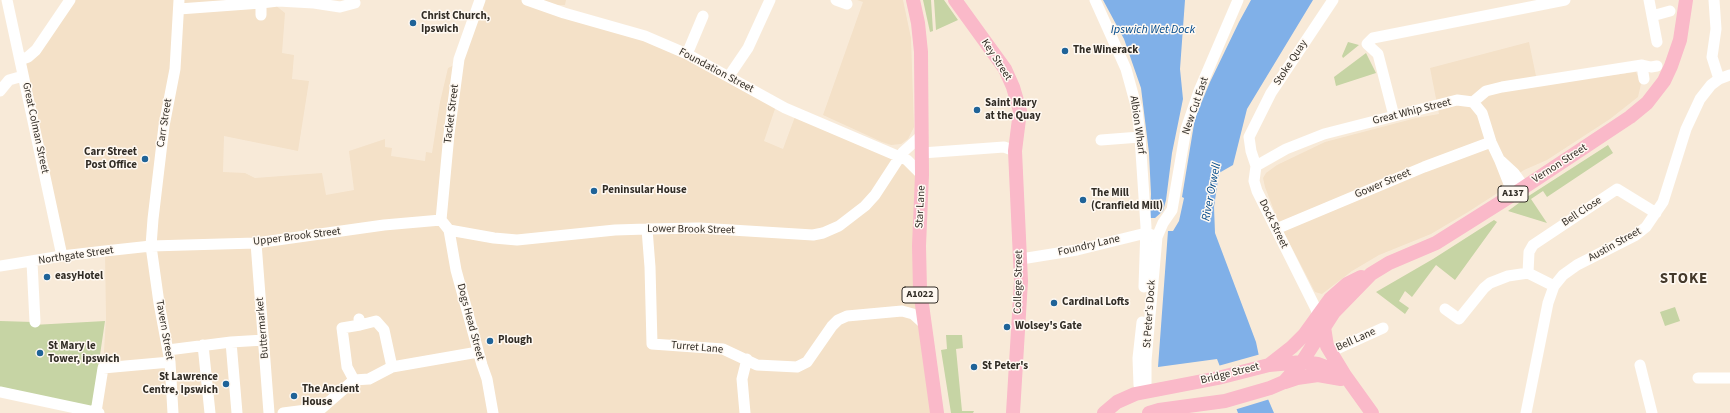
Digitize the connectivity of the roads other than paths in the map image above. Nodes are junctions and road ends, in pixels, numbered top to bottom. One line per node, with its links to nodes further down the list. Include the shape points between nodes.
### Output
1 (7, 0): 27 (street, Great Colman Street)
2 (70, 0): 27 (street, via 36,50)
3 (480, 0): 50 (street, Tacket Street, via 459,59)
4 (527, 0): 25 (street, Foundation Street, via 645,36)
5 (770, 0): 32 (street, via 748,48)
6 (913, 0): 39 (main road, Star Lane / A1022, via 921,40)
7 (955, 0): 43 (main road, Key Street, via 1010,78 1020,111)
8 (1095, 0): 40 (street, Albion Wharf, via 1126,69 1137,109)
9 (1238, 0): 55 (street, New Cut East, via 1186,129 1172,210)
10 (1333, 0): 38 (street, Stoke Quay, via 1271,93)
11 (1565, 0): 23 (street)
12 (1649, 0): 22 (street)
13 (1686, 0): 48 (main road, Vernon Street / A137, via 1677,52 1664,80 1647,103 1622,123)
14 (1714, 0): 34 (street, via 1716,29 1712,57)
15 (314, 2): 16 (street, via 340,7); 17 (street, via 278,1)
16 (355, 3)
17 (261, 4): 18 (street); 20 (street)
18 (179, 5): 57 (street, Carr Street, via 174,69 164,126)
19 (1670, 11): 22 (street)
20 (261, 15)
21 (703, 16): 25 (street)
22 (1652, 16): 24 (street)
23 (1380, 36): 26 (street); 26 (street, via 1367,44)
24 (1657, 42)
25 (687, 54): 32 (street, Foundation Street)
26 (1378, 54): 37 (street)
27 (20, 60): 31 (street, Great Colman Street)
28 (1642, 65): 29 (street); 33 (street); 36 (street, via 1502,87 1486,91)
29 (1657, 66)
30 (1730, 75): 34 (street)
31 (23, 76): 35 (street, via 9,80); 58 (street, Great Colman Street)
32 (729, 76): 45 (street, Foundation Street, via 785,108)
33 (1644, 79)
34 (1719, 79): 49 (street, Austin Street, via 1706,91 1689,121 1663,202)
35 (0, 91)
36 (1473, 102): 37 (street, Great Whip Street, via 1457,100); 42 (street, via 1482,113)
37 (1394, 116): 46 (street, Great Whip Street, via 1315,137 1286,149)
38 (1252, 129): 46 (street, Dock Street, via 1249,137 1250,147)
39 (922, 135): 44 (main road, Star Lane / A1022); 45 (street, Lower Brook Street)
40 (1140, 137): 41 (street); 54 (street, Albion Wharf)
41 (1101, 140)
42 (1491, 142): 48 (street, via 1500,161 1506,164); 52 (street, Gower Street)
43 (1015, 150): 44 (street, via 1004,147); 59 (main road, College Street)
44 (922, 153): 47 (main road, Star Lane / A1022)
45 (899, 156): 47 (street, via 907,160); 51 (street, Lower Brook Street, via 875,195 865,206 839,226 823,233 813,235 699,228)
46 (1256, 166): 52 (street, Dock Street, via 1255,185)
47 (922, 175): 64 (main road, Star Lane / A1022)
48 (1518, 191): 68 (main road, Vernon Street / A137, via 1436,243 1389,263 1371,274)
49 (1656, 213): 62 (street, Bell Close, via 1617,189 1533,245 1529,252); 63 (street, Austin Street, via 1646,227 1636,235 1577,265 1563,275)
50 (441, 220): 53 (street); 56 (street, Upper Brook Street)
51 (647, 229): 53 (street, Lower Brook Street, via 524,240 498,239); 77 (street, Turret Lane, via 652,344 723,349)
52 (1276, 229): 68 (street, Dock Street)
53 (449, 230): 75 (street, Dogs Head Street, via 456,270)
54 (1146, 233): 55 (street); 59 (street, Foundry Lane, via 1078,250); 88 (street, Albion Wharf, via 1138,358)
55 (1157, 237): 88 (street, St Peter's Dock)
56 (256, 243): 57 (street, Upper Brook Street); 71 (street, Buttermarket)
57 (151, 246): 58 (street, Northgate Street); 74 (street, Tavern Street)
58 (62, 256): 60 (street, Northgate Street)
59 (1021, 259): 101 (main road, College Street)
60 (32, 262): 61 (street, Northgate Street); 67 (street)
61 (0, 266)
62 (1528, 273): 63 (street); 65 (street, via 1508,276 1490,283 1459,319)
63 (1554, 286): 104 (street, Austin Street, via 1548,303)
64 (920, 294): 66 (street); 69 (main road, Star Lane / A1022)
65 (1445, 309)
66 (902, 311): 69 (street, via 913,314); 77 (street, Turret Lane, via 846,316 838,320 803,366 763,366)
67 (35, 322)
68 (1321, 322): 76 (main road); 79 (main road, A137); 80 (main road, Bridge Street / A137)
69 (924, 324): 100 (main road, Star Lane / A1022)
70 (1383, 328): 76 (street, Bell Lane)
71 (264, 340): 72 (street); 96 (street, Buttermarket)
72 (231, 342): 73 (street); 95 (street)
73 (203, 345): 74 (street); 94 (street)
74 (168, 350): 78 (street, Tavern Street)
75 (478, 352): 82 (street); 98 (street, Dogs Head Street, via 490,388)
76 (1330, 352): 83 (main road)
77 (747, 359): 99 (street, via 742,379)
78 (170, 362): 92 (street, via 103,368); 93 (street, Tavern Street)
79 (1302, 362): 80 (main road); 83 (main road, via 1318,364); 87 (main road, A137)
80 (1266, 365): 88 (main road, Bridge Street / A137, via 1218,378)
81 (1640, 365): 105 (street)
82 (392, 367): 86 (street, via 369,379); 86 (street, via 384,330 376,321 359,322 342,328 347,367)
83 (1344, 374): 89 (main road)
84 (1698, 378): 85 (street)
85 (1730, 378)
86 (354, 380): 97 (street, via 322,408)
87 (1284, 382): 89 (main road, via 1307,376 1330,376 1346,382); 91 (main road, A137, via 1226,401)
88 (1142, 388): 102 (main road, A137)
89 (1357, 391): 103 (main road)
90 (0, 392): 92 (street)
91 (1154, 412)
92 (97, 413)
93 (173, 413)
94 (210, 413)
95 (237, 413)
96 (269, 413)
97 (283, 413)
98 (493, 413)
99 (745, 413)
100 (937, 413)
101 (1013, 413)
102 (1104, 413)
103 (1372, 413)
104 (1526, 413)
105 (1652, 413)

